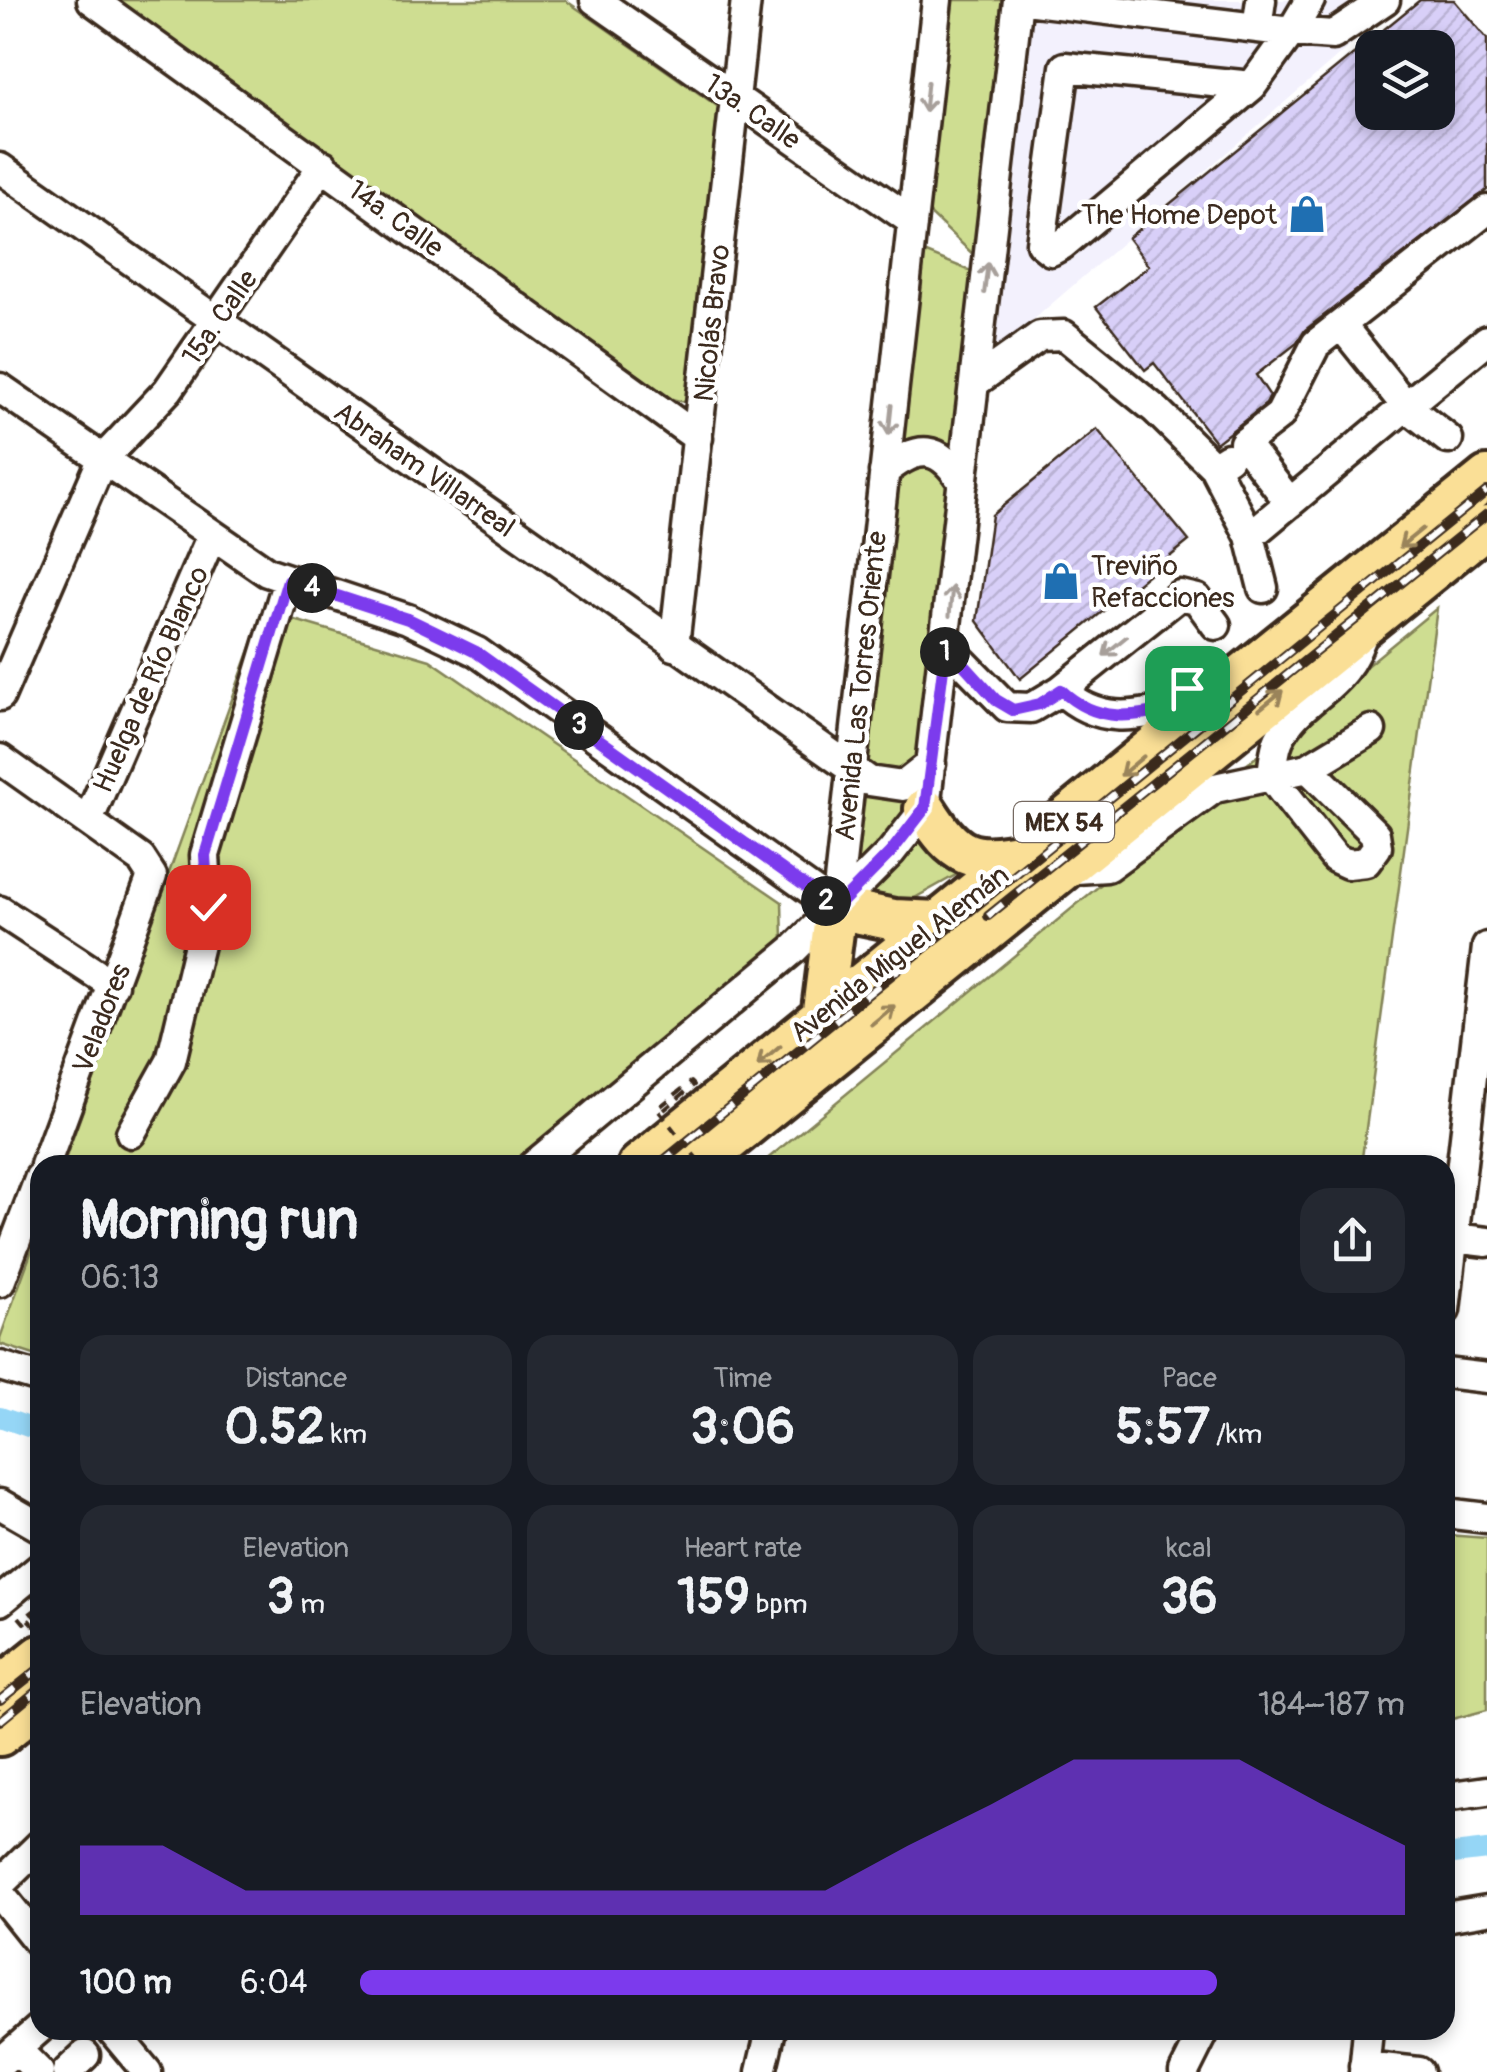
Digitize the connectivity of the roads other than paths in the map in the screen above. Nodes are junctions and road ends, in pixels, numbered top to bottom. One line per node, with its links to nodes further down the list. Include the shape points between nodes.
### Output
1 (92, 0): 15 (street, 14a. Calle)
2 (595, 0): 14 (street, 13a. Calle)
3 (746, 0): 14 (street, Nicolás Bravo)
4 (937, 0): 18 (street, Avenida Las Torres Oriente, one-way to 18)
5 (1022, 0): 9 (street); 22 (street, Avenida Las Torres Oriente, one-way to 5)
6 (1261, 0): 11 (street)
7 (1310, 0): 12 (street)
8 (1384, 0): 12 (street, via 1333,35)
9 (1063, 2): 10 (street)
10 (1121, 6): 11 (street)
11 (1257, 28): 12 (street)
12 (1291, 32): 13 (street)
13 (1252, 86): 13 (street, via 1062,245 1051,250 1041,243 1065,66)
14 (736, 99): 18 (street, 13a. Calle); 25 (street, Nicolás Bravo)
15 (323, 165): 19 (street, 15a. Calle); 25 (street, 14a. Calle)
16 (0, 168): 19 (street, Abraham Villarreal)
17 (1487, 210): 20 (street)
18 (912, 221): 30 (street, Avenida Las Torres Oriente, one-way to 30)
19 (216, 322): 28 (street, 15a. Calle, via 168,390); 42 (street, Abraham Villarreal)
20 (1341, 325): 24 (street); 27 (street, via 1312,350 1280,415)
21 (1487, 340): 24 (street)
22 (974, 383): 29 (street, via 1040,336 1064,335); 32 (street, Avenida Las Torres Oriente)
23 (0, 388): 28 (street)
24 (1406, 406): 26 (street); 33 (street)
25 (698, 438): 42 (street, Nicolás Bravo)
26 (1448, 439)
27 (1244, 444): 29 (street); 33 (street)
28 (102, 460): 36 (street); 44 (street, 15a. Calle)
29 (1214, 468): 35 (street)
30 (884, 472): 32 (street, via 920,451 950,462); 49 (street, Avenida Las Torres Oriente)
31 (1487, 477): 45 (highway, Avenida Miguel Alemán / MEX 54, one-way to 45)
32 (963, 482): 41 (street, Avenida Las Torres Oriente, one-way to 32)
33 (1290, 503): 35 (street)
34 (1483, 531): 40 (highway, Avenida Miguel Alemán / MEX 54)
35 (1250, 536): 38 (street)
36 (211, 537): 37 (street); 53 (street, Huelga de Río Blanco)
37 (288, 580): 55 (street, via 408,619 476,652); 62 (street, via 205,855 208,907 171,1062)
38 (1262, 588)
39 (1216, 624): 43 (street, one-way to 43, via 1197,600 1180,595)
40 (1365, 624): 51 (street, via 1357,655 1341,677 1278,740); 54 (highway, Avenida Miguel Alemán / MEX 54, one-way to 40)
41 (946, 645): 43 (street, via 1007,708 1031,708); 48 (street, Avenida Las Torres Oriente)
42 (674, 646): 49 (street, Abraham Villarreal)
43 (1061, 690): 45 (street, via 1101,714 1141,716)
44 (0, 696)
45 (1185, 705): 54 (highway, Avenida Miguel Alemán / MEX 54, one-way to 54)
46 (1370, 730): 50 (street)
47 (0, 759): 53 (street)
48 (932, 764): 49 (street, Abraham Villarreal, via 903,786 870,781); 52 (street, Avenida Las Torres Oriente)
49 (850, 768): 55 (street, Avenida Las Torres Oriente)
50 (1308, 768): 51 (street); 51 (street, via 1375,834 1377,847 1366,862 1335,858)
51 (1272, 778): 54 (street, via 1215,788 1107,867)
52 (925, 808): 54 (highway, via 943,838 965,854); 55 (street, Avenida Las Torres Oriente)
53 (88, 821): 59 (street, Veladores, via 150,870)
54 (1044, 861): 57 (highway, Avenida Miguel Alemán / MEX 54); 66 (highway, Avenida Miguel Alemán / MEX 54, one-way to 54)
55 (836, 908): 57 (highway); 60 (highway); 64 (street)
56 (2, 918): 59 (street)
57 (938, 922): 60 (highway, Avenida Miguel Alemán / MEX 54)
58 (1486, 958): 61 (street)
59 (113, 985): 63 (street, Veladores)
60 (823, 1010): 65 (highway, Avenida Miguel Alemán / MEX 54, one-way to 65)
61 (1478, 1108): 68 (street)
62 (131, 1133)
63 (48, 1155)
64 (546, 1155)
65 (651, 1155)
66 (711, 1155)
67 (30, 1203): 71 (street)
68 (1455, 1211)
69 (1455, 1239): 70 (street)
70 (1487, 1242)
71 (0, 1282)
72 (0, 1366): 74 (street)
73 (1455, 1374): 75 (street)
74 (30, 1375)
75 (1487, 1378)
76 (0, 1504): 79 (street)
77 (1455, 1514): 78 (street)
78 (1487, 1518)
79 (30, 1521)
80 (30, 1576): 81 (street)
81 (0, 1601)
82 (30, 1650): 83 (highway)
83 (0, 1688)
84 (30, 1710): 85 (highway)
85 (0, 1735)
86 (1487, 1791): 87 (street)
87 (1455, 1796)
88 (30, 1855): 89 (street)
89 (0, 1884)
90 (0, 1894): 93 (street)
91 (1487, 1910): 92 (street)
92 (1455, 1915)
93 (30, 1932)
94 (30, 2037): 99 (street)
95 (120, 2040): 102 (street)
96 (769, 2040): 103 (street)
97 (1200, 2040): 104 (street)
98 (1367, 2040): 100 (street)
99 (8, 2056): 101 (street)
100 (1364, 2069): 105 (street)
101 (40, 2072)
102 (147, 2072)
103 (761, 2072)
104 (1184, 2072)
105 (1420, 2072)

